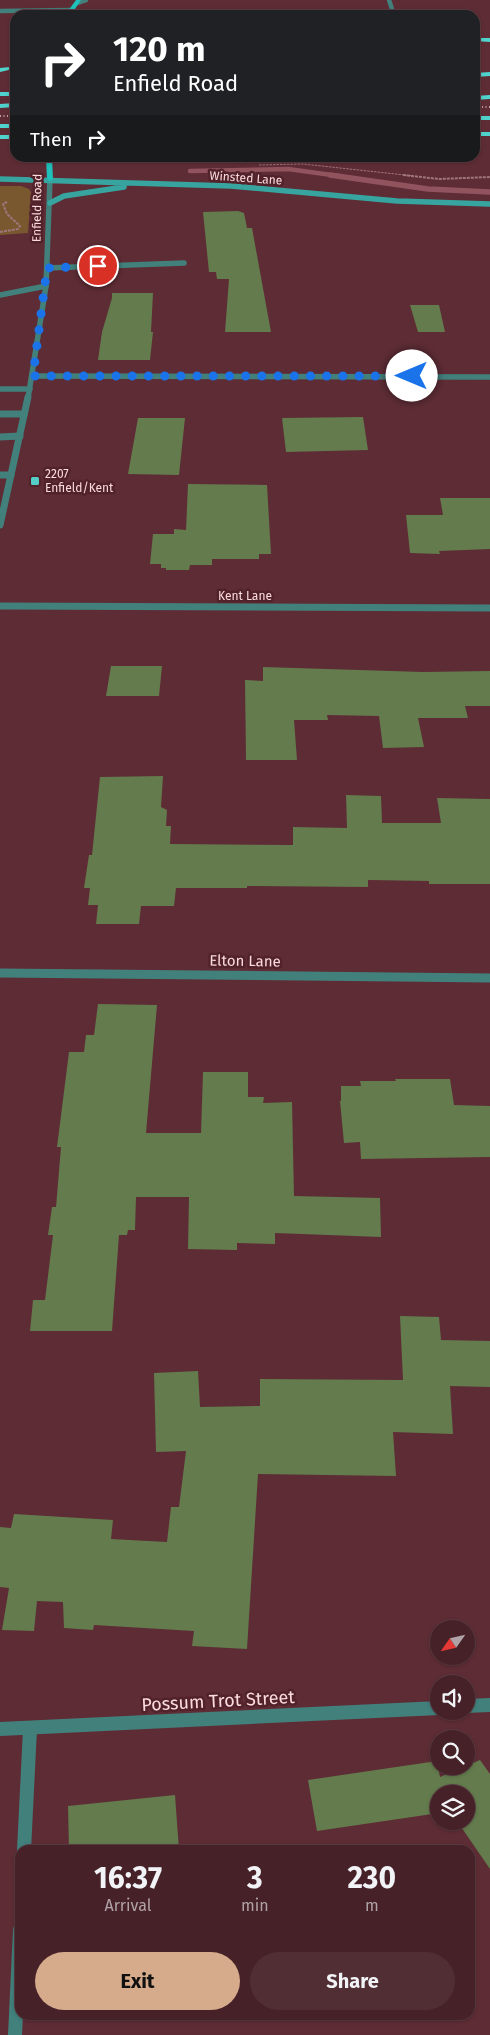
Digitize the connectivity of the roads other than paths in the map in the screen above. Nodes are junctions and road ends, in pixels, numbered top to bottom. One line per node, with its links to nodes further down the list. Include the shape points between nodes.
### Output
1 (86, 0): 2 (street)
2 (78, 1)
3 (49, 162): 5 (main road, Enfield Road)
4 (0, 179): 5 (main road, Winsted Lane)
5 (50, 179): 6 (main road, Winsted Lane); 7 (street, Enfield Road)
6 (153, 183): 7 (main road, via 83,192); 8 (main road, Winsted Lane, via 231,186 397,201)
7 (50, 203): 10 (street, Enfield Road)
8 (490, 204)
9 (184, 263): 10 (street)
10 (47, 268): 11 (street, Enfield Road)
11 (46, 286): 12 (street); 13 (street, Enfield Road)
12 (0, 295)
13 (33, 376): 14 (street); 16 (street, Enfield Road)
14 (490, 376)
15 (0, 389): 16 (street)
16 (30, 389): 18 (street, Enfield Road)
17 (0, 414): 18 (street)
18 (24, 414): 19 (street, Enfield Road)
19 (20, 436): 20 (street); 22 (street, Enfield Road)
20 (0, 437)
21 (0, 475): 22 (street)
22 (11, 475): 23 (street, Enfield Road)
23 (0, 525)
24 (0, 606): 25 (street, Kent Lane)
25 (490, 608)
26 (0, 973): 27 (street, Elton Lane)
27 (490, 978)
28 (490, 1705): 29 (street)
29 (475, 1706)
30 (430, 1708): 32 (street, Possum Trot Street)
31 (0, 1729): 32 (street, Possum Trot Street)
32 (30, 1729): 33 (street)
33 (24, 1845)
34 (16, 2020): 35 (street)
35 (15, 2035)

